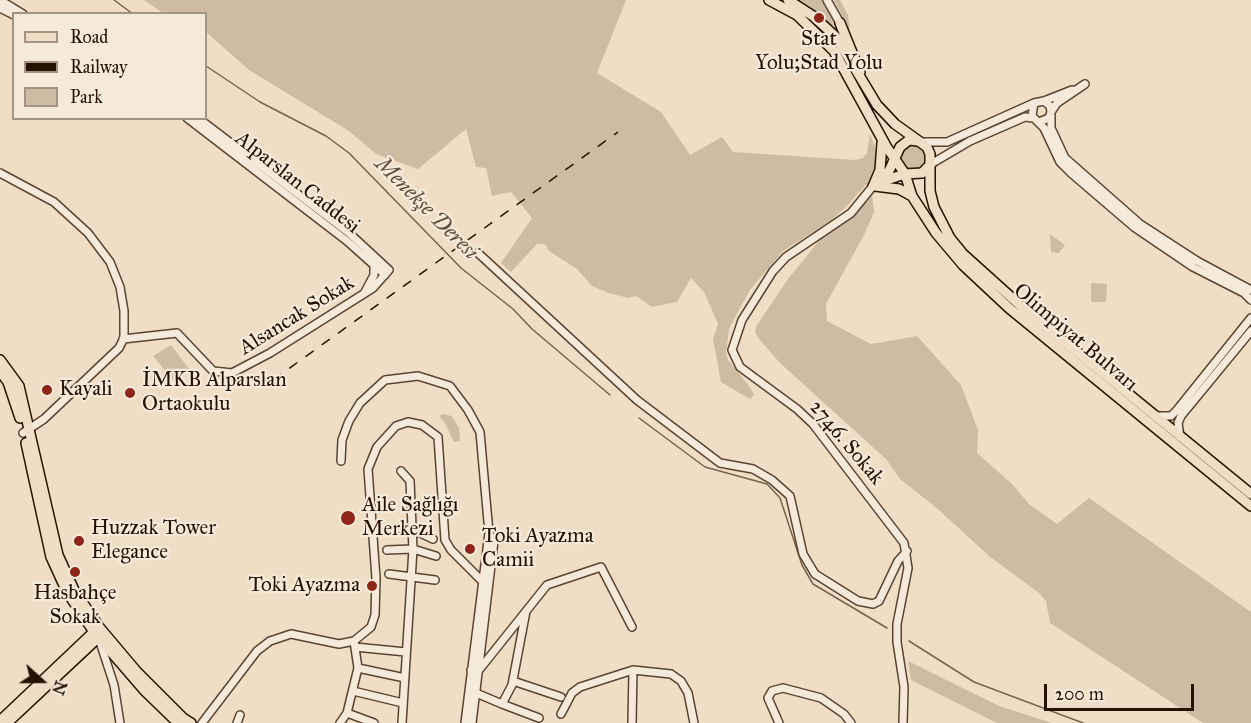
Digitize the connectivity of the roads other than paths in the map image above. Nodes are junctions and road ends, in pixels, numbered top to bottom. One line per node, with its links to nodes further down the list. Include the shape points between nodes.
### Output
1 (0, 0): 5 (street)
2 (769, 0): 9 (main road, via 811,26)
3 (788, 0): 7 (main road)
4 (827, 0): 6 (street)
5 (20, 12)
6 (840, 23): 7 (main road); 8 (main road); 10 (main road)
7 (830, 32): 8 (main road)
8 (843, 52): 9 (main road); 10 (main road)
9 (843, 66): 17 (main road)
10 (865, 86): 18 (main road, via 888,118)
11 (1044, 101): 12 (street); 13 (street); 13 (street, via 1085,84 1057,103)
12 (1034, 104): 16 (street, via 1031,109); 18 (street, via 947,142)
13 (1051, 114): 16 (street, via 1046,120); 28 (street, via 1051,128 1065,158 1132,216 1197,261)
14 (191, 120): 26 (street, Alparslan Caddesi)
15 (201, 120): 27 (street, Alparslan Caddesi, via 348,233)
16 (1036, 120): 20 (street, via 1025,117 970,141); 30 (street, via 1060,162 1134,227)
17 (882, 140): 19 (main road); 23 (main road, via 880,170)
18 (920, 142): 19 (main road, via 904,143); 20 (main road, via 929,150)
19 (895, 160): 22 (main road); 23 (main road)
20 (931, 164): 22 (main road, via 922,173); 36 (main road, Olimpiyat Bulvarı, via 934,207 963,254)
21 (0, 173): 33 (street, via 54,202 99,245 120,287)
22 (905, 174): 23 (main road); 24 (main road, Olimpiyat Bulvarı)
23 (873, 186): 24 (main road, via 888,186); 48 (street, 2746. Sokak, via 850,213 786,256 773,271 741,320 732,350 740,367 813,424 899,535)
24 (912, 196): 42 (main road, Olimpiyat Bulvarı, via 963,265 1009,308)
25 (478, 253): 48 (street, via 637,400 720,463 753,469 790,496 803,554 815,574 858,601 873,604 879,601)
26 (374, 265): 27 (street, Alparslan Caddesi); 29 (street, via 374,275)
27 (387, 272): 29 (street, Alsancak Sokak)
28 (1251, 290)
29 (365, 292): 33 (street, Alsancak Sokak, via 232,374 213,371 177,333)
30 (1251, 300)
31 (1251, 318): 36 (street, via 1177,410 1170,416)
32 (1251, 331): 38 (street, via 1181,416)
33 (123, 339): 37 (street, via 119,348)
34 (0, 360): 37 (main road, via 19,386)
35 (0, 372): 37 (main road, via 8,382)
36 (1155, 416): 38 (main road, Olimpiyat Bulvarı)
37 (26, 432): 56 (main road, via 51,557 67,592)
38 (1180, 436): 41 (main road, Olimpiyat Bulvarı)
39 (341, 460): 53 (street, via 342,440 349,421 360,403 385,380 418,376 450,386 480,432 489,533)
40 (401, 471): 44 (street, via 410,481)
41 (1251, 494)
42 (1251, 506)
43 (396, 528): 44 (street)
44 (412, 529): 45 (street); 46 (street)
45 (433, 539)
46 (413, 549): 47 (street); 49 (street); 51 (street)
47 (387, 550)
48 (907, 551): 89 (street, via 908,568 897,624 904,687)
49 (436, 556)
50 (389, 574): 51 (street)
51 (410, 575): 52 (street); 58 (street)
52 (435, 580)
53 (485, 581): 57 (street, via 451,550 446,540 438,438 422,425 408,422 396,426 384,437 369,464 377,604 371,627); 60 (street)
54 (526, 608): 55 (street, via 547,585 601,567); 60 (street); 63 (street)
55 (632, 627)
56 (99, 632): 73 (main road); 74 (main road); 75 (street); 76 (main road, via 145,691); 77 (main road)
57 (354, 644): 58 (street); 59 (street); 78 (street, via 291,634 270,641 257,651)
58 (406, 652): 62 (street)
59 (358, 668): 62 (street); 64 (street)
60 (475, 670): 65 (street); 83 (street)
61 (633, 670): 70 (street, via 580,687 572,693); 85 (street); 86 (street, via 671,674 681,681 688,693)
62 (405, 678): 67 (street)
63 (513, 681): 66 (street); 68 (street)
64 (353, 691): 67 (street); 69 (street)
65 (476, 693): 68 (street); 84 (street)
66 (561, 697)
67 (403, 703): 82 (street)
68 (502, 704): 72 (street)
69 (347, 713): 80 (street); 81 (street)
70 (561, 714)
71 (240, 715): 79 (street)
72 (539, 718)
73 (0, 721)
74 (7, 723)
75 (120, 723)
76 (178, 723)
77 (191, 723): 78 (main road)
78 (200, 723)
79 (237, 723)
80 (340, 723)
81 (374, 723)
82 (402, 723)
83 (465, 723)
84 (472, 723)
85 (632, 723)
86 (694, 723)
87 (779, 723): 88 (street, via 768,698 772,691 783,688 821,698)
88 (850, 723)
89 (903, 723)

